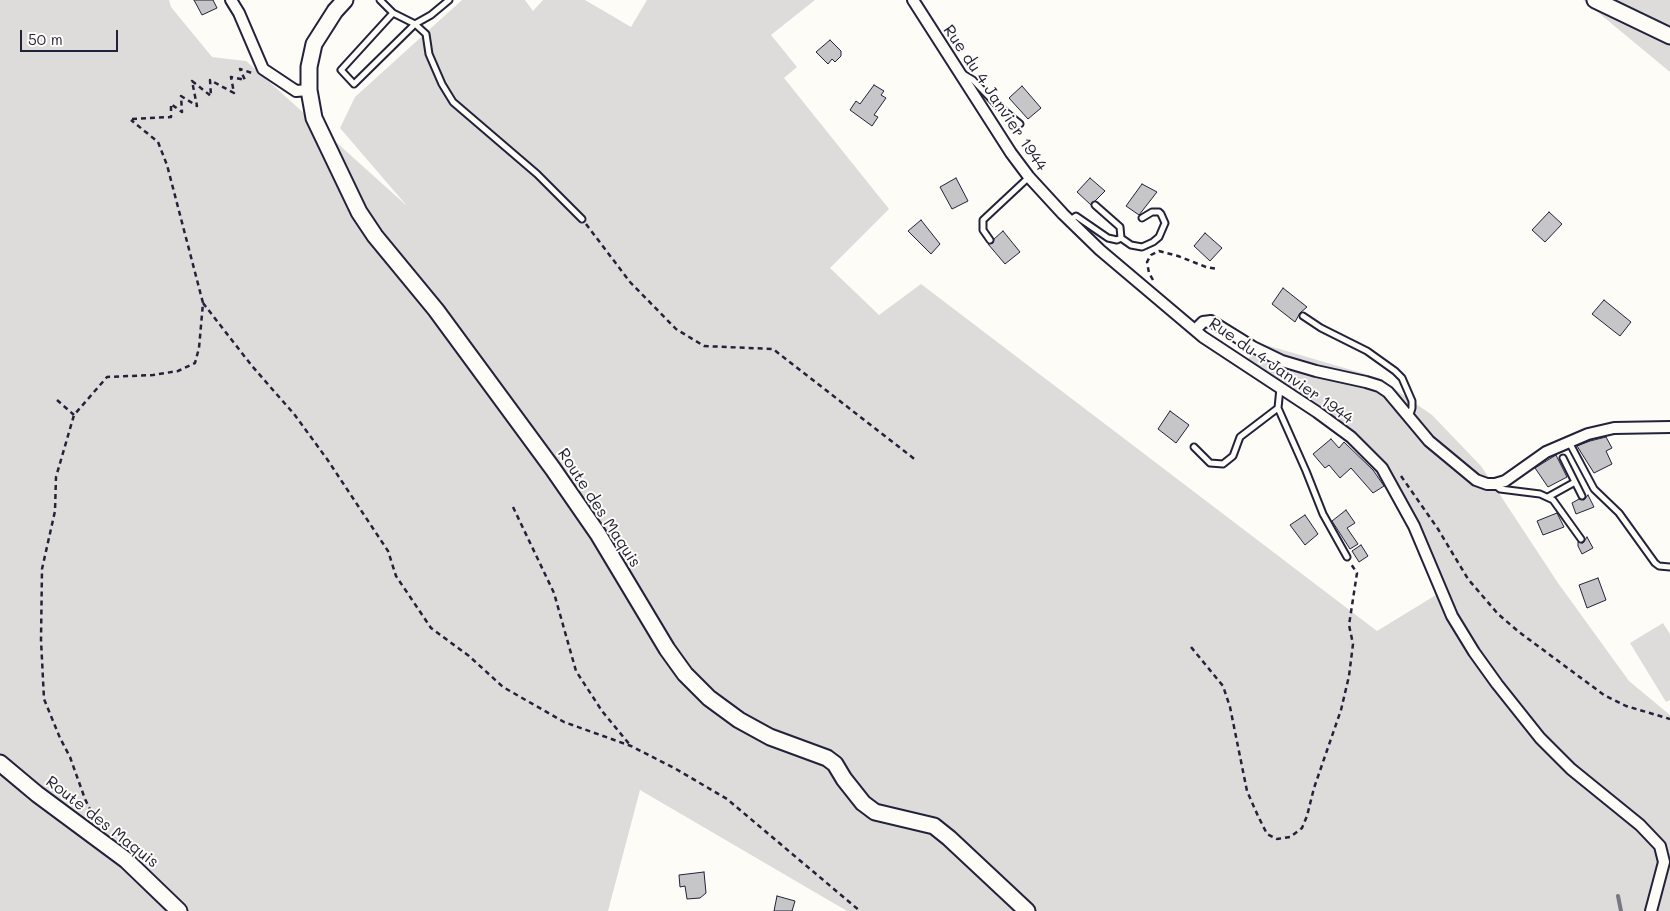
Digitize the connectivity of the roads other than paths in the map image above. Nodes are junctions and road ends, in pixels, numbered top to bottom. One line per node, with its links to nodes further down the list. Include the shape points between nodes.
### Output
1 (231, 0): 11 (street, via 263,69 296,91)
2 (345, 0): 11 (street, Route des Maquis, via 314,44)
3 (380, 0): 7 (lane)
4 (449, 0): 8 (lane)
5 (912, 0): 10 (street, Rue du 4 Janvier 1944)
6 (1595, 0): 9 (street)
7 (392, 13): 8 (lane); 8 (lane, via 340,70 354,84)
8 (415, 24): 16 (lane, via 426,34 429,54 453,102 537,174)
9 (1670, 36)
10 (958, 72): 12 (lane, via 973,80); 13 (street, Rue du 4 Janvier 1944)
11 (309, 90): 38 (street, Route des Maquis, via 314,118 358,212 436,310 553,469 598,534 685,674 709,698 739,720 770,737 827,758 863,803 875,812 934,826)
12 (1020, 124)
13 (1029, 177): 17 (street, Rue du 4 Janvier 1944); 19 (lane, via 983,220)
14 (1095, 205): 18 (lane, via 1120,227)
15 (1142, 218): 18 (lane, via 1152,212 1161,214 1165,223 1159,237 1142,246 1131,245)
16 (582, 219)
17 (1070, 221): 18 (lane, via 1076,216 1108,238); 21 (street, Rue du 4 Janvier 1944)
18 (1120, 238)
19 (990, 240)
20 (1303, 316): 24 (lane, via 1367,351 1395,371 1412,400)
21 (1195, 330): 22 (street, Rue du 4 Janvier 1944, via 1211,344); 24 (street, via 1203,322 1211,321 1282,361 1374,384 1388,392)
22 (1280, 387): 23 (lane); 39 (street, Rue du 4 Janvier 1944, via 1351,438 1382,468 1414,526 1452,616 1486,668 1540,738 1660,846 1664,862)
23 (1278, 408): 27 (lane, via 1240,437 1233,456 1223,464 1210,463); 34 (lane, via 1323,514)
24 (1409, 419): 30 (street, via 1476,480)
25 (1670, 427): 26 (street, via 1606,430)
26 (1569, 442): 30 (street, via 1534,460 1505,482); 35 (lane, via 1590,484 1619,513 1655,563 1664,568)
27 (1194, 447)
28 (1563, 458): 29 (lane)
29 (1575, 482): 31 (lane); 32 (lane)
30 (1494, 484): 32 (lane, via 1500,489)
31 (1582, 496)
32 (1548, 497): 33 (lane, via 1557,504)
33 (1581, 539)
34 (1347, 557)
35 (1670, 567)
36 (0, 763): 37 (street, Route des Maquis, via 126,860)
37 (179, 911)
38 (1027, 911)
39 (1651, 911)

